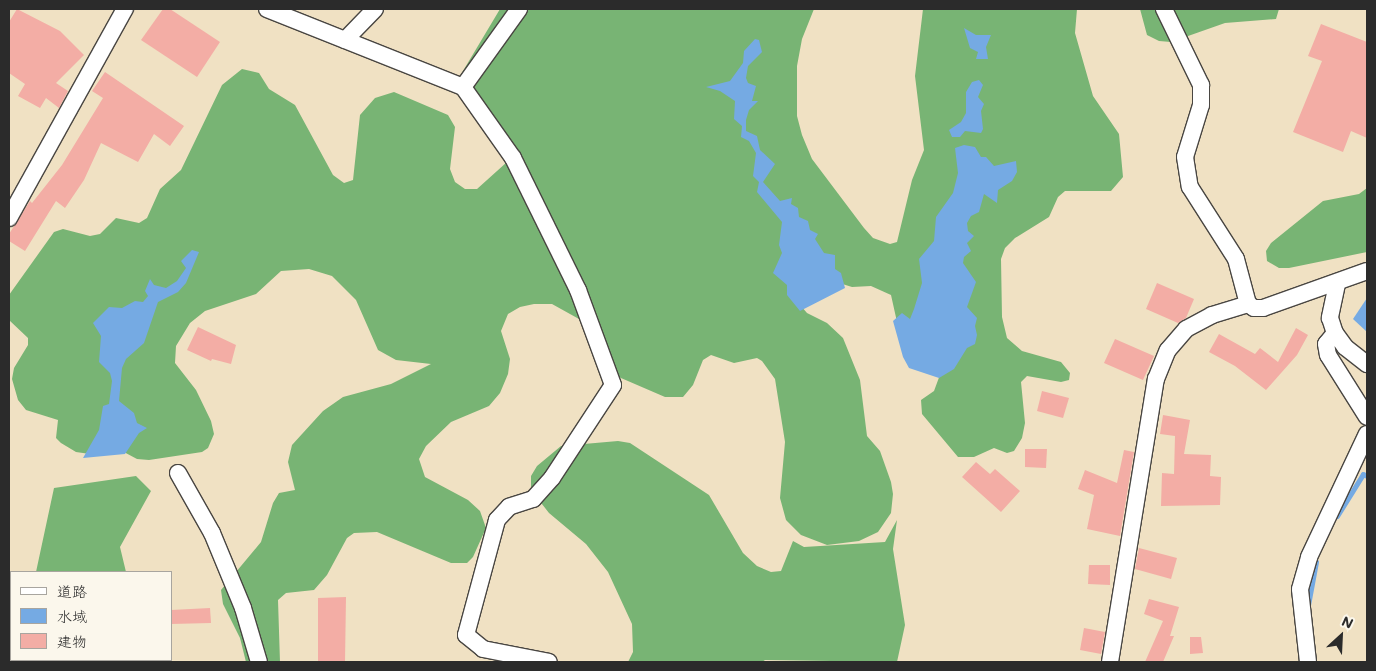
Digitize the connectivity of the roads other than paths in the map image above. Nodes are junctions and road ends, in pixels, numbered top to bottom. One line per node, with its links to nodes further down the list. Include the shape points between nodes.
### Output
1 (125, 9): 8 (street)
2 (267, 9): 6 (street)
3 (375, 9): 6 (street)
4 (520, 9): 7 (street)
5 (1164, 9): 11 (street, via 1201,85 1201,105 1185,157 1190,187 1236,259)
6 (345, 40): 7 (street)
7 (463, 87): 18 (street, via 512,158 578,290 614,384 552,478 533,499 509,507 497,520 466,635 484,649)
8 (9, 218)
9 (1367, 271): 10 (street)
10 (1337, 284): 11 (street, via 1263,308); 12 (street, via 1330,318)
11 (1248, 304): 19 (street, via 1212,315 1186,329 1168,350 1156,379)
12 (1334, 333): 13 (street, via 1345,347); 14 (street, via 1326,344 1328,355)
13 (1367, 364)
14 (1367, 417)
15 (1367, 434): 20 (street, via 1306,565 1300,589)
16 (178, 473): 17 (street, via 212,533 243,608)
17 (260, 662)
18 (549, 662)
19 (1110, 662)
20 (1308, 662)

